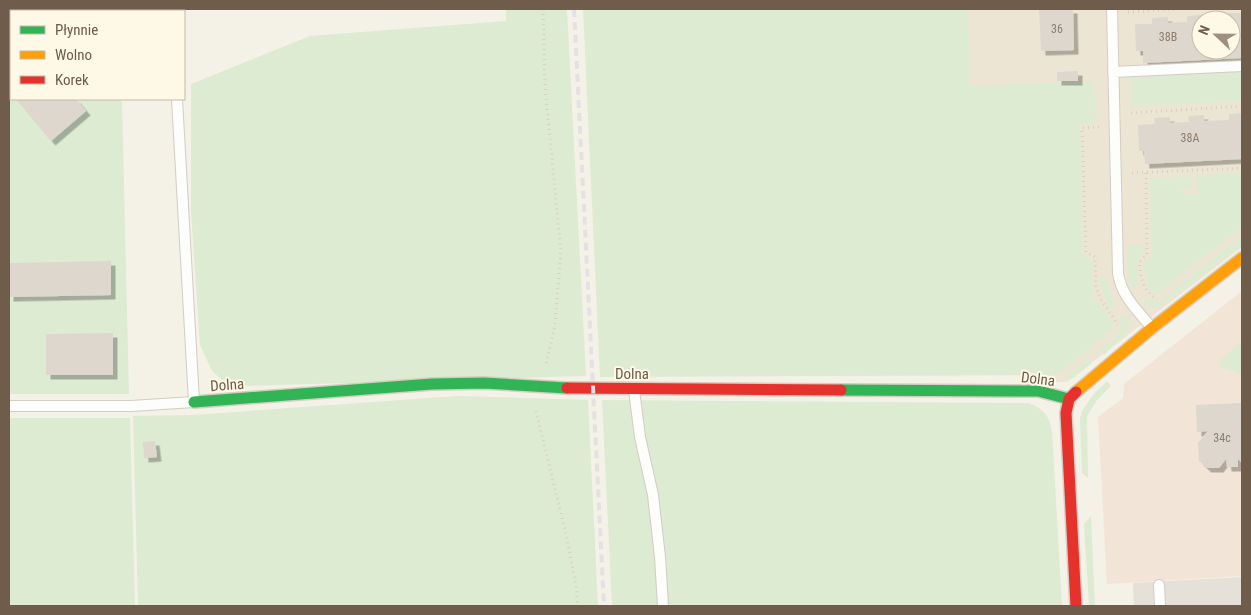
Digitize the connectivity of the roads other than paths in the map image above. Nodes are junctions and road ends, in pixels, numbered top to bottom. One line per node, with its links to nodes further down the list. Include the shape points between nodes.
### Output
1 (1112, 9): 3 (lane)
2 (1242, 66): 3 (lane)
3 (1114, 72): 6 (lane, via 1119,284)
4 (177, 100): 9 (lane)
5 (1242, 258): 6 (street)
6 (1152, 328): 8 (street)
7 (634, 388): 8 (street, Dolna, via 1038,391); 9 (street, Dolna, via 432,384); 12 (lane, via 640,438 653,495)
8 (1069, 399): 13 (street, via 1066,426)
9 (194, 402): 10 (lane, via 131,406)
10 (9, 406)
11 (1159, 585): 14 (lane)
12 (663, 606)
13 (1076, 606)
14 (1160, 606)

